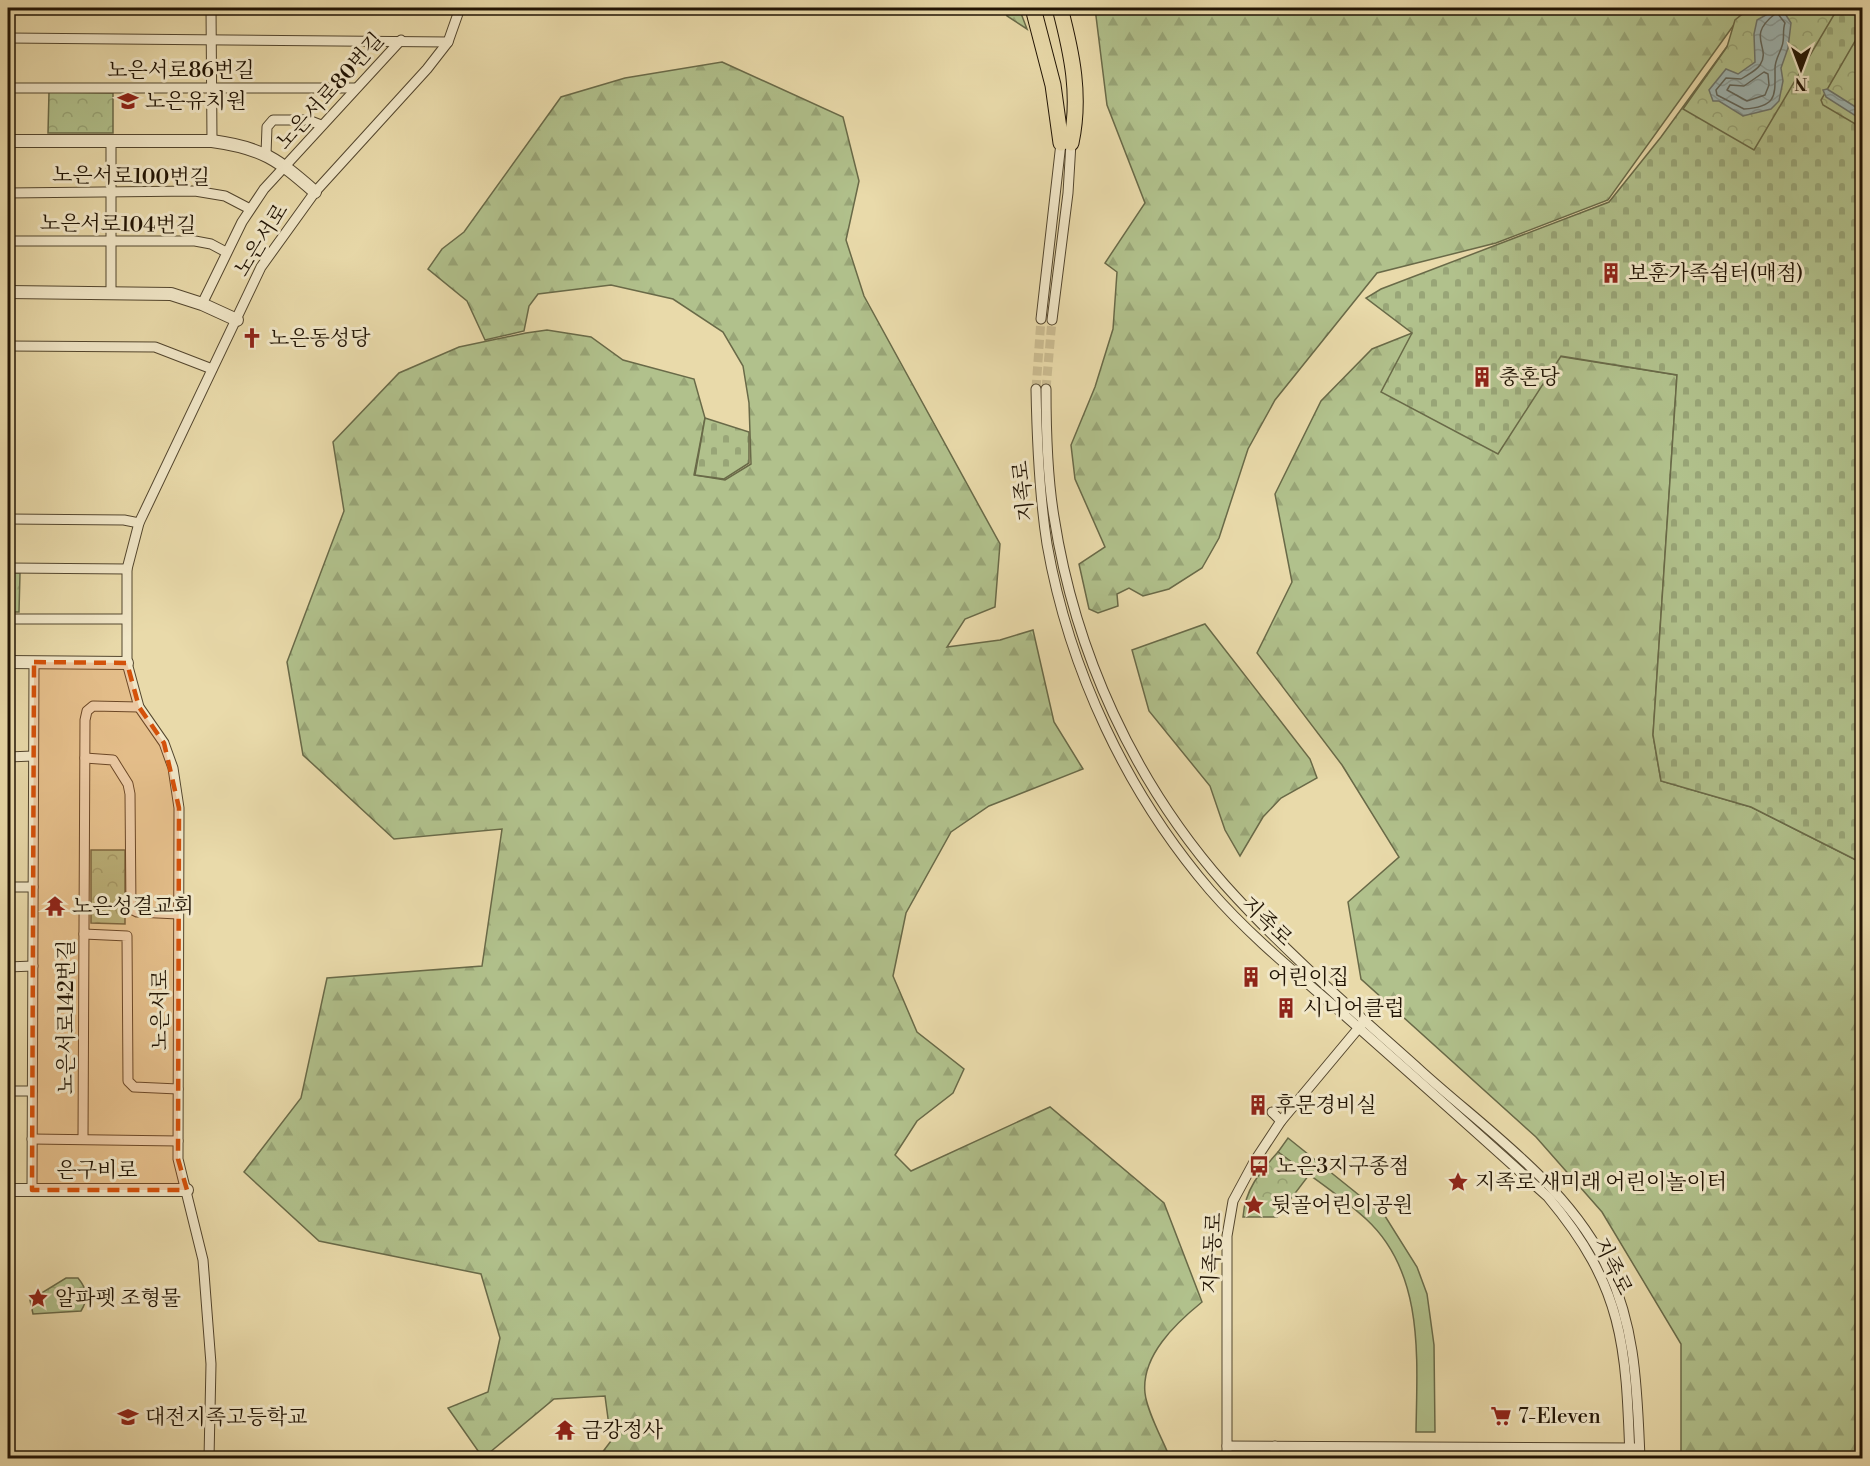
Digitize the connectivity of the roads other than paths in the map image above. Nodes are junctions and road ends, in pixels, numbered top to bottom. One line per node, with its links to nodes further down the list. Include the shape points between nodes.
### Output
1 (212, 8): 8 (street)
2 (460, 8): 10 (street, 노은서로)
3 (1033, 8): 18 (main road)
4 (1042, 8): 18 (main road, via 1056,52)
5 (1050, 8): 18 (main road, via 1063,60)
6 (1060, 8): 18 (main road, via 1077,94)
7 (8, 38): 8 (street, 노은서로80번길)
8 (212, 40): 9 (street, 노은서로80번길); 12 (street)
9 (401, 40): 10 (street, 노은서로80번길); 13 (street, 노은서로80번길)
10 (448, 42): 22 (street, 노은서로)
11 (8, 88): 12 (street, 노은서로86번길)
12 (211, 88): 13 (street, 노은서로86번길); 16 (street)
13 (355, 88): 14 (street, 노은서로80번길)
14 (321, 125): 19 (street, via 308,120 273,120 267,127); 20 (street, 노은서로80번길)
15 (8, 141): 17 (street)
16 (212, 141): 17 (street); 19 (street)
17 (111, 142): 21 (street)
18 (1066, 143): 31 (street); 33 (street, via 1068,193)
19 (266, 154): 20 (street)
20 (285, 166): 22 (street); 24 (street, 노은서로80번길)
21 (111, 192): 23 (street, 노은서로100번길); 24 (street, 노은서로100번길, via 206,192); 25 (street)
22 (315, 192): 32 (street, 노은서로, via 261,267)
23 (8, 193)
24 (250, 208): 27 (street, 노은서로80번길)
25 (111, 240): 26 (street, 노은서로104번길); 27 (street, 노은서로104번길, via 195,241); 29 (street)
26 (8, 241)
27 (226, 252): 30 (street, 노은서로80번길)
28 (8, 292): 29 (street)
29 (111, 292): 30 (street, via 171,294)
30 (202, 304): 32 (street)
31 (1041, 319)
32 (237, 320): 35 (street, 노은서로)
33 (1052, 320)
34 (8, 346): 35 (street, via 155,347)
35 (212, 369): 37 (street, 노은서로)
36 (8, 519): 37 (street)
37 (139, 523): 39 (street, 노은서로)
38 (8, 568): 39 (street)
39 (127, 569): 41 (street, 노은서로)
40 (8, 619): 41 (street)
41 (125, 619): 44 (street, 노은서로)
42 (8, 662): 43 (street)
43 (34, 662): 44 (street); 46 (street)
44 (127, 663): 45 (street, 노은서로)
45 (140, 707): 48 (street, 노은서로142번길, via 93,706 87,711); 51 (street, 노은서로, via 164,743 173,768 179,808)
46 (33, 756): 47 (street); 50 (street)
47 (8, 757)
48 (85, 758): 51 (street, via 113,760 128,784 131,909); 52 (street, 노은서로142번길)
49 (8, 887): 50 (street)
50 (33, 887): 53 (street)
51 (178, 914): 56 (street, 노은서로)
52 (84, 934): 56 (street, via 124,934 128,942 128,1082 134,1087); 62 (street, 노은서로142번길)
53 (33, 966): 54 (street); 58 (street)
54 (8, 967)
55 (1361, 1024): 55 (street, 지족로, via 1271,950 1210,890 1170,838 1115,745 1074,649 1053,574 1039,475 1041,389 1048,475 1062,561 1083,634 1125,740 1168,812 1223,882); 60 (street, 지족동로); 72 (street, 지족로, via 1548,1197 1581,1240 1612,1301 1622,1339)
56 (178, 1089): 63 (street, 노은서로)
57 (8, 1092): 58 (street)
58 (32, 1092): 61 (street)
59 (1272, 1112): 60 (street)
60 (1281, 1121): 67 (street, 지족동로, via 1233,1201 1227,1236)
61 (32, 1138): 62 (street); 65 (street)
62 (83, 1139): 63 (street)
63 (178, 1142): 66 (street, 노은서로, via 178,1160)
64 (8, 1190): 65 (street, 은구비로)
65 (32, 1190): 66 (street, 은구비로)
66 (187, 1190): 73 (street, 노은서로, via 203,1260 211,1364)
67 (1227, 1446): 68 (street); 74 (street, 지족동로)
68 (1275, 1446): 69 (street); 75 (street)
69 (1375, 1447): 70 (street); 76 (street)
70 (1476, 1447): 71 (street); 77 (street)
71 (1584, 1453): 72 (street)
72 (1635, 1453)
73 (209, 1458)
74 (1227, 1458)
75 (1275, 1458)
76 (1375, 1458)
77 (1476, 1458)

